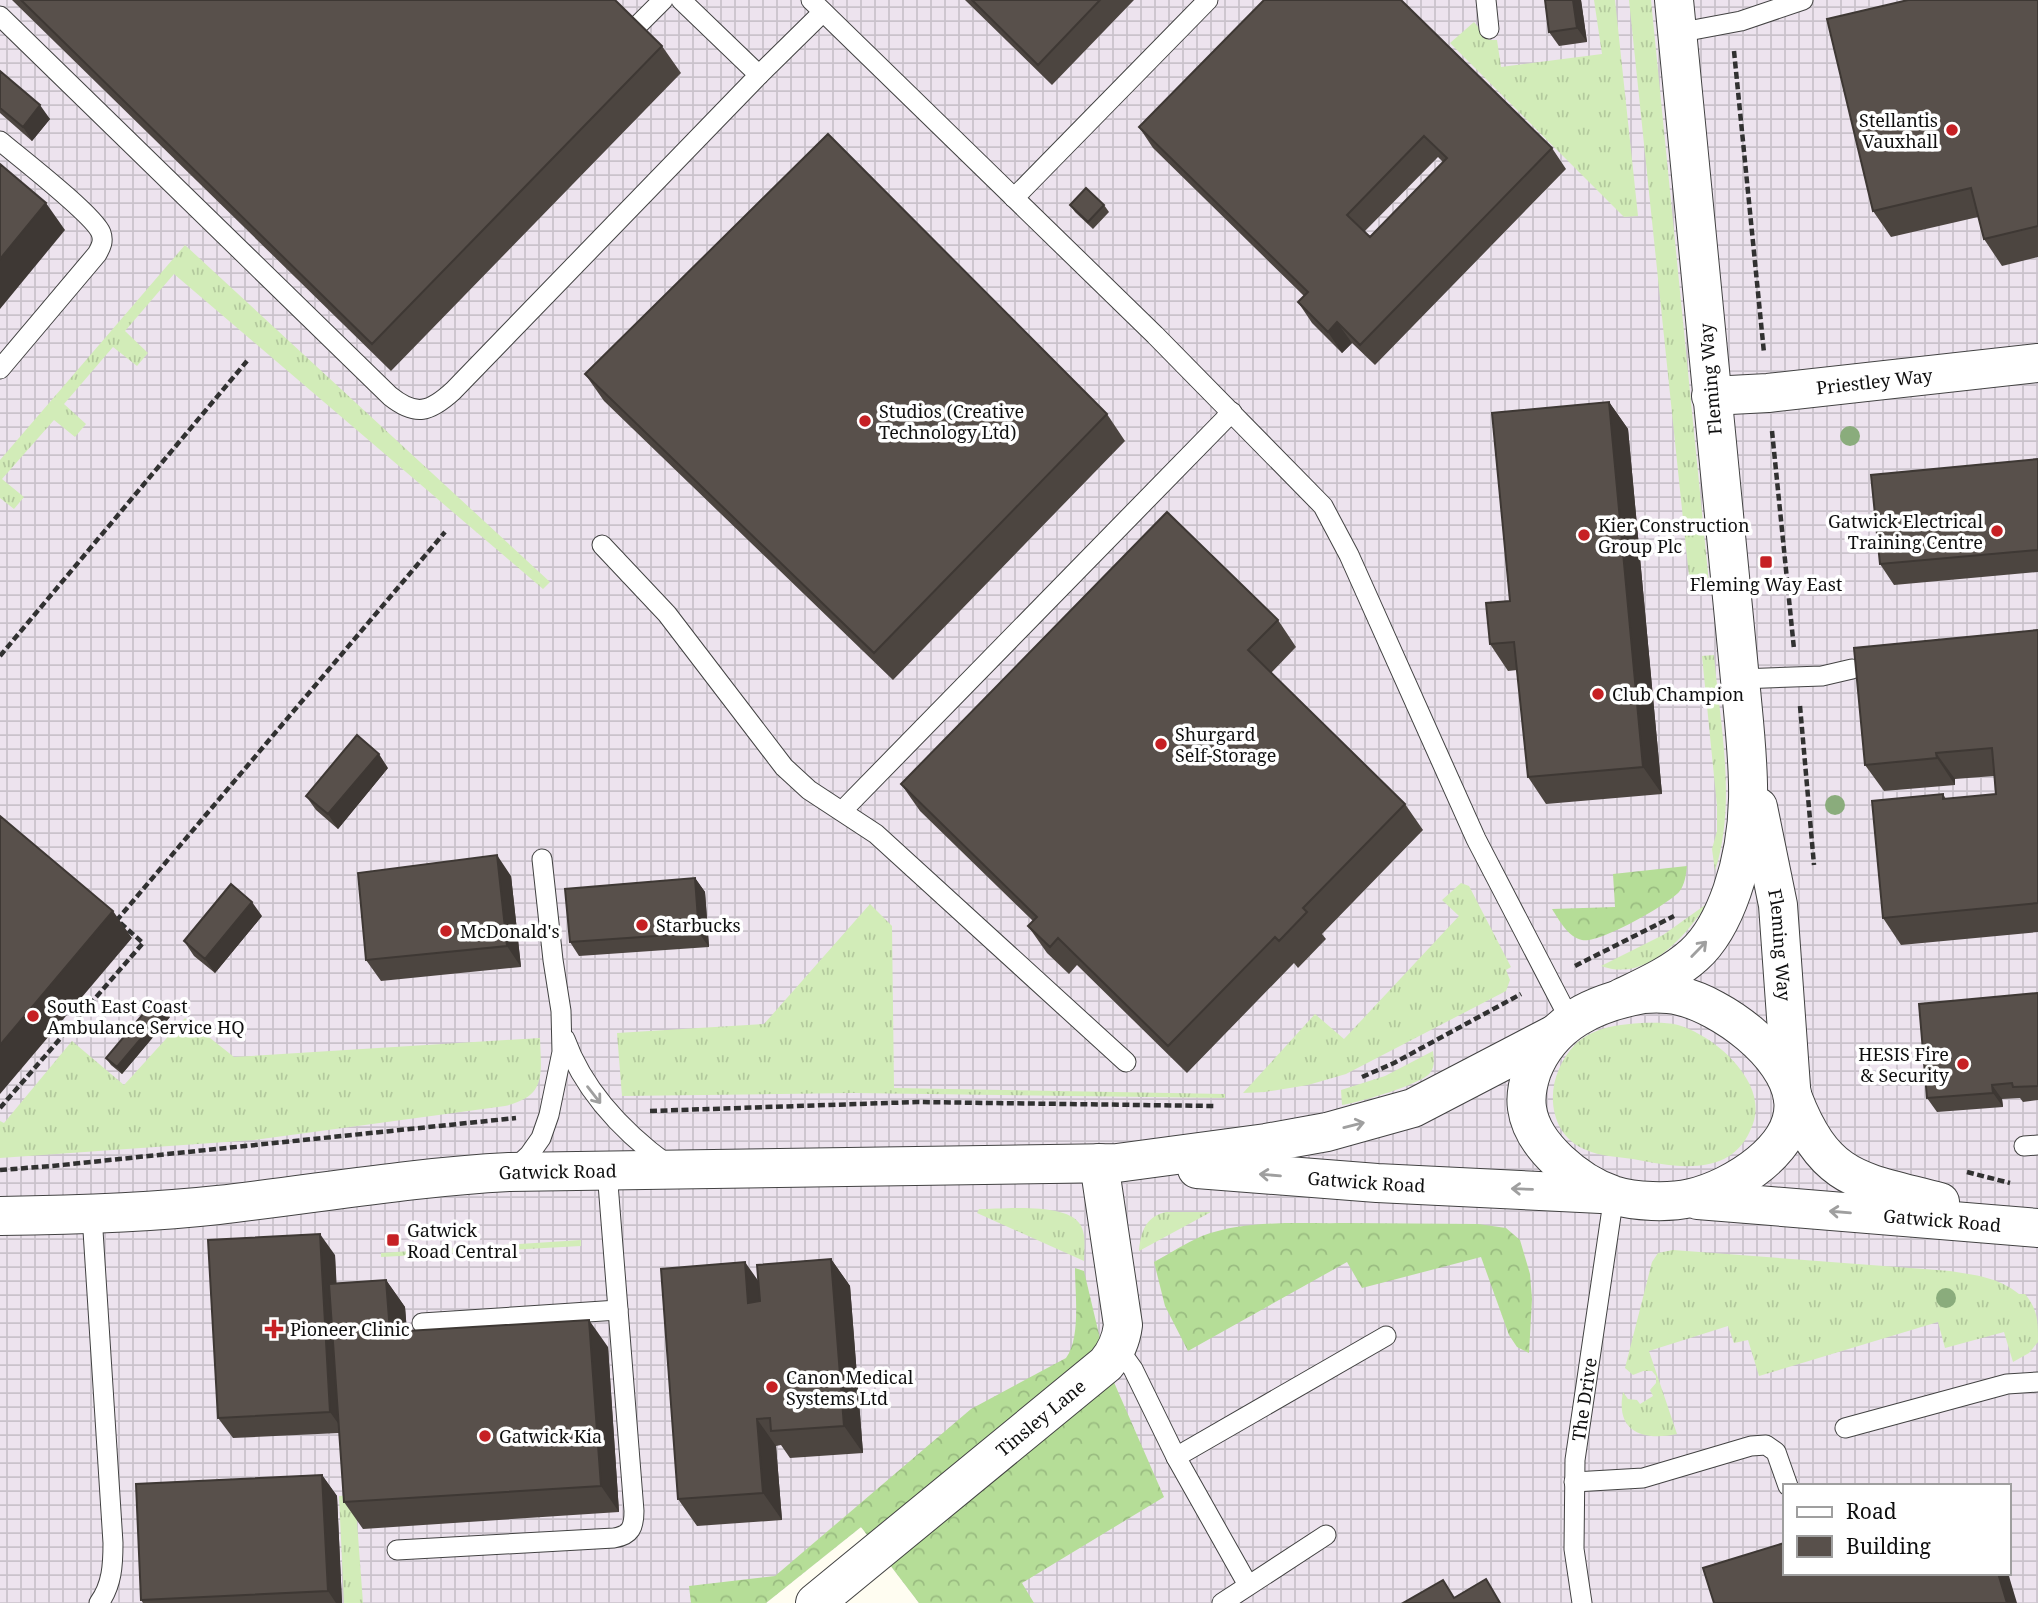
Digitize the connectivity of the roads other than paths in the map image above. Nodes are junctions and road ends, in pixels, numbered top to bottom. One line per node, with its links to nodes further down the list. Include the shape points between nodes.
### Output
1 (663, 0): 9 (lane)
2 (681, 0): 11 (lane)
3 (1208, 0): 13 (lane)
4 (1486, 0): 10 (lane)
5 (1799, 1): 8 (lane, via 1731,23)
6 (817, 6): 11 (lane); 13 (lane)
7 (0, 16): 11 (lane, via 390,396 416,410 435,405 453,391)
8 (1676, 16): 16 (street, Fleming Way)
9 (635, 28)
10 (1489, 29)
11 (759, 75)
12 (0, 141): 15 (lane, via 86,215 103,238 97,254)
13 (1014, 198): 17 (lane)
14 (2038, 363): 16 (street, Priestley Way)
15 (0, 369)
16 (1711, 396): 20 (street, Fleming Way)
17 (1232, 412): 22 (lane); 25 (lane, via 1329,514 1476,839 1549,979)
18 (602, 545): 22 (lane, via 674,622 784,767)
19 (1852, 669): 20 (lane, via 1822,676)
20 (1740, 679): 21 (street, Fleming Way)
21 (1747, 757): 24 (street, Fleming Way, one-way to 21, via 1687,961 1719,922 1746,839); 28 (street, Fleming Way, via 1778,905)
22 (842, 811): 27 (lane, via 876,834)
23 (542, 859): 26 (lane)
24 (1621, 998): 25 (street, via 1586,1011); 28 (street, via 1670,994 1718,1013 1740,1026 1767,1052)
25 (1563, 1027): 29 (street, Gatwick Road, one-way to 25, via 1295,1139 1399,1113); 33 (street, via 1539,1056 1528,1084 1528,1112 1542,1141 1562,1164)
26 (563, 1035): 30 (lane, one-way to 30, via 584,1081 609,1112); 32 (lane, via 550,1115 537,1145)
27 (1126, 1062)
28 (1792, 1096): 34 (street, via 1790,1124 1762,1163 1735,1182); 37 (street, Gatwick Road, via 1815,1144 1843,1171)
29 (1108, 1163): 30 (street, Gatwick Road); 33 (street, Gatwick Road, one-way to 29); 41 (street, via 1121,1311)
30 (675, 1170): 31 (street, Gatwick Road)
31 (607, 1171): 32 (street, Gatwick Road); 38 (lane)
32 (509, 1172): 35 (street, Gatwick Road, via 217,1205)
33 (1614, 1195): 34 (street); 45 (lane, The Drive)
34 (1688, 1199): 37 (street, Gatwick Road, one-way to 34)
35 (92, 1214): 36 (street, Gatwick Road); 50 (lane, via 113,1544 111,1574)
36 (0, 1216)
37 (2034, 1228)
38 (618, 1310): 39 (lane); 48 (lane, via 634,1511 628,1534)
39 (422, 1323)
40 (1386, 1336): 44 (lane)
41 (1118, 1348): 44 (lane); 51 (street, Tinsley Lane, via 1106,1364)
42 (2038, 1382): 43 (lane, via 2007,1384)
43 (1844, 1428)
44 (1176, 1457): 49 (lane)
45 (1574, 1482): 46 (lane, via 1643,1478 1766,1445 1776,1452); 53 (lane, The Drive, via 1575,1559)
46 (1787, 1484)
47 (1326, 1535): 49 (lane)
48 (397, 1550)
49 (1248, 1585): 52 (lane)
50 (99, 1603)
51 (815, 1603)
52 (1222, 1603)
53 (1582, 1603)

